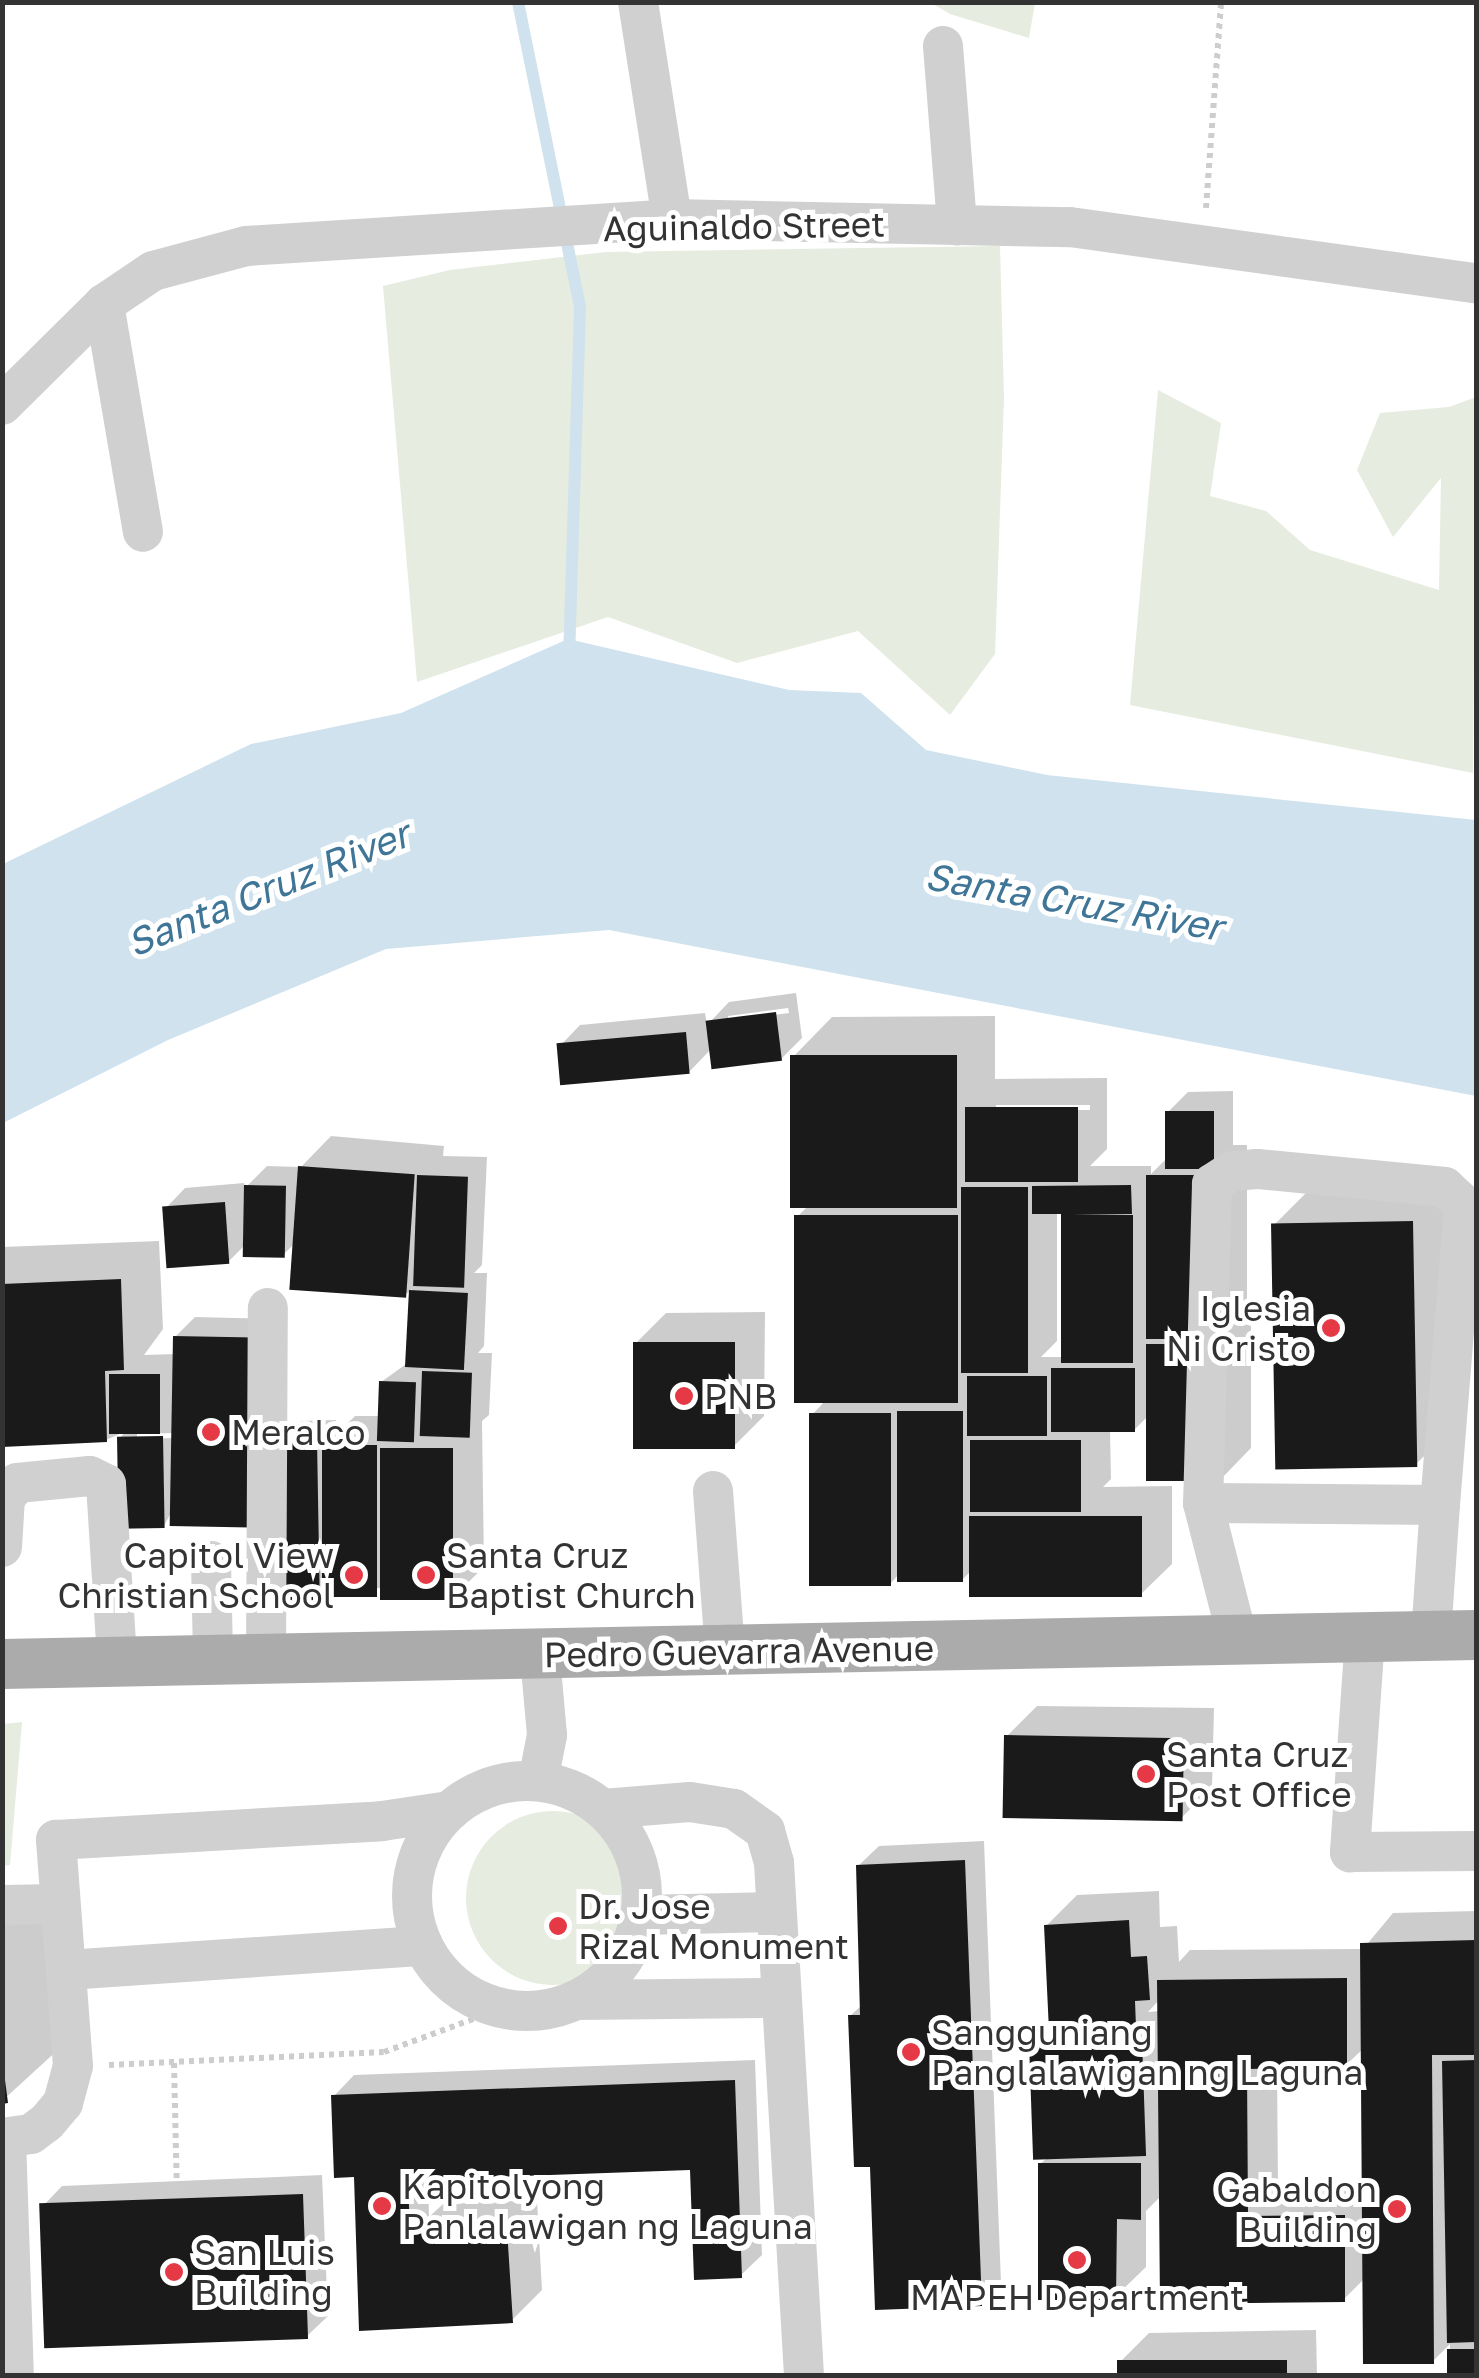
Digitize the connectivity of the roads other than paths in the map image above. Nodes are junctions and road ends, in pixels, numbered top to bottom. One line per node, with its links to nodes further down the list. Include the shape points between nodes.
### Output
1 (638, 2): 3 (street)
2 (943, 46): 4 (street)
3 (672, 219): 4 (street, Aguinaldo Street); 6 (street, Aguinaldo Street, via 246,246 154,271)
4 (957, 225): 5 (street, Aguinaldo Street, via 1070,228)
5 (1476, 283)
6 (104, 304): 7 (street, Aguinaldo Street); 8 (street)
7 (2, 405)
8 (143, 532)
9 (268, 1308): 20 (street)
10 (714, 1491): 18 (street)
11 (1203, 1504): 12 (street); 12 (street, via 1212,1184 1232,1171 1257,1169 1445,1187 1464,1205); 17 (street)
12 (1440, 1505): 15 (street)
13 (2, 1547): 21 (street, via 5,1498 17,1483 90,1476 106,1484)
14 (211, 1561): 22 (street)
15 (1454, 1635): 16 (main road, Pedro Guevarra Avenue)
16 (1365, 1637): 17 (main road, Pedro Guevarra Avenue); 27 (street, via 1350,1852)
17 (1238, 1640): 18 (main road, Pedro Guevarra Avenue)
18 (725, 1651): 19 (main road, Pedro Guevarra Avenue)
19 (540, 1656): 20 (main road, Pedro Guevarra Avenue); 24 (street, via 547,1735)
20 (266, 1657): 22 (main road, Pedro Guevarra Avenue)
21 (117, 1658): 22 (main road, Pedro Guevarra Avenue); 23 (main road, Pedro Guevarra Avenue)
22 (213, 1658)
23 (2, 1664)
24 (538, 1780): 25 (street, via 562,1785); 26 (street, via 491,1786)
25 (603, 1809): 30 (street, via 690,1802 734,1809 766,1832); 31 (street, via 631,1846)
26 (449, 1810): 28 (street, via 382,1821 56,1840); 32 (street, via 413,1874 414,1923)
27 (1476, 1852)
28 (60, 1904): 29 (street); 33 (street)
29 (2, 1906)
30 (776, 1912): 31 (street); 34 (street)
31 (641, 1915): 35 (street, via 626,1956)
32 (423, 1946): 33 (street); 35 (street, via 455,1986 500,2009 526,2012)
33 (67, 1970): 36 (street, via 73,2066 64,2103 30,2134)
34 (777, 1998): 35 (street); 38 (street)
35 (577, 2000)
36 (4, 2138): 37 (street)
37 (14, 2376)
38 (804, 2376)

